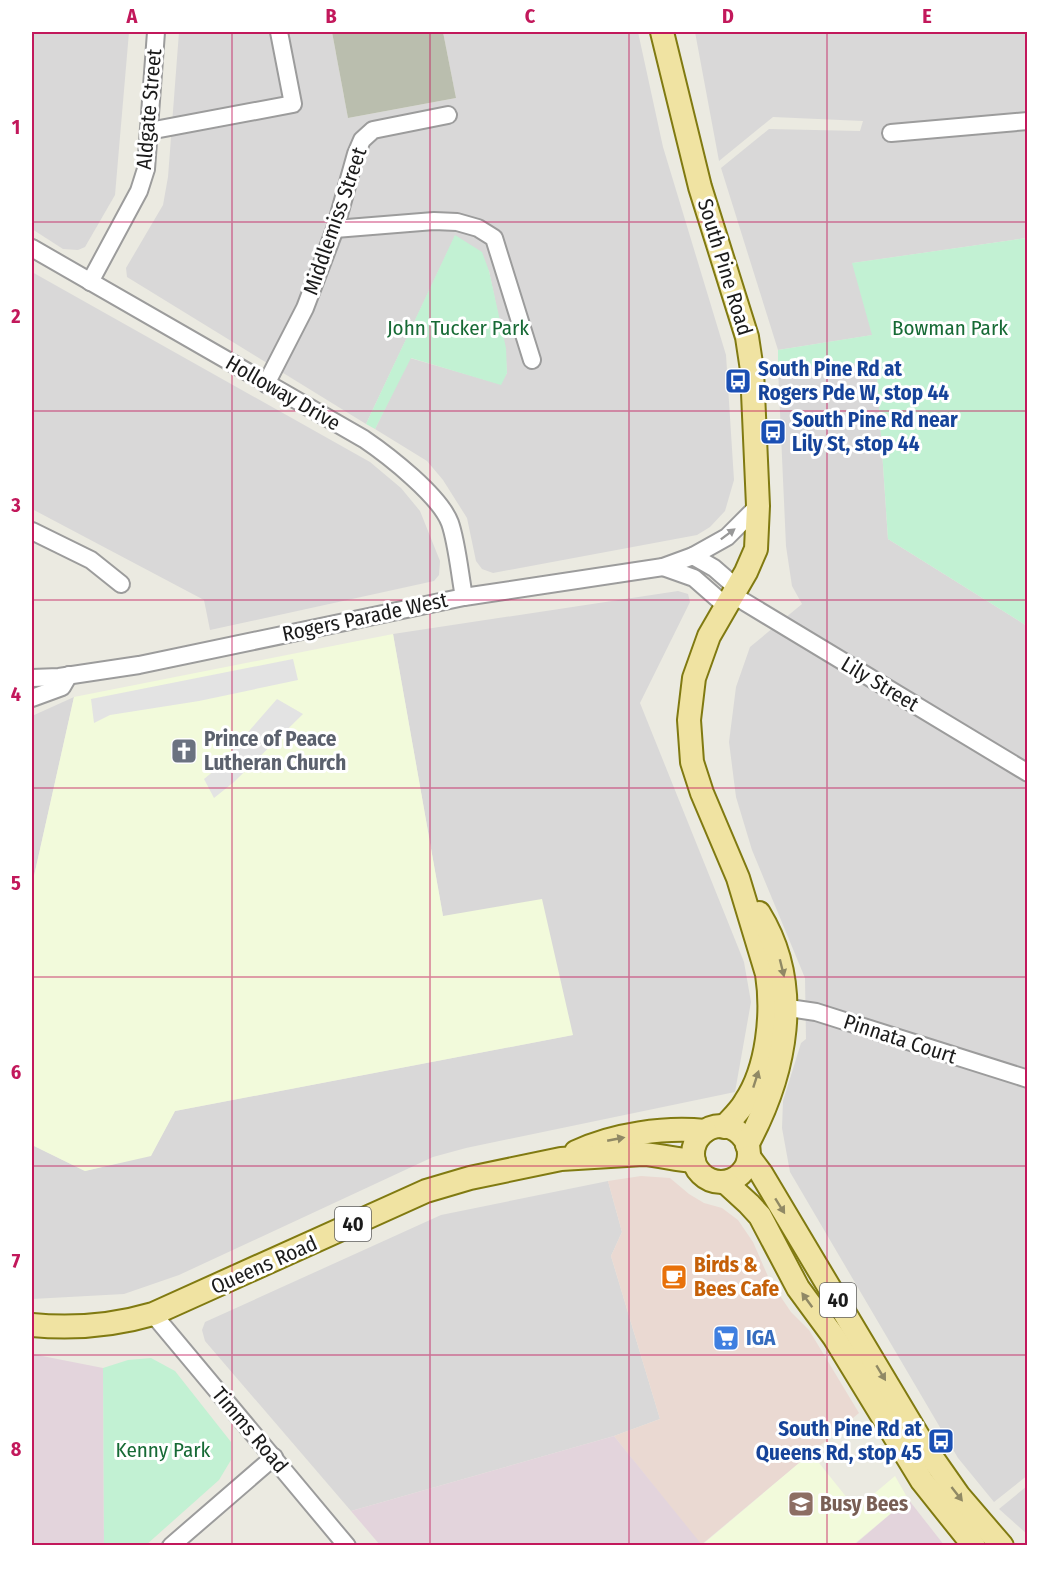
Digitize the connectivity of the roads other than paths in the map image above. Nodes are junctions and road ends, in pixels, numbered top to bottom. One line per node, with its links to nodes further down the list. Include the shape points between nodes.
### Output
1 (156, 32): 6 (street, Aldgate Street)
2 (279, 32): 6 (street, via 293,104)
3 (662, 32): 13 (main road, South Pine Road, via 700,187 747,337 753,370)
4 (448, 115): 8 (street, Middlemiss Street, via 373,130 363,140)
5 (1028, 121): 7 (street)
6 (149, 131): 10 (street, Aldgate Street, via 146,169 139,191)
7 (891, 133)
8 (335, 229): 11 (street, via 457,222 494,238); 12 (street, Middlemiss Street, via 305,308)
9 (32, 248): 10 (street, Holloway Drive)
10 (90, 282): 12 (street, Holloway Drive)
11 (532, 360)
12 (266, 384): 19 (street, Holloway Drive, via 364,439 432,496 450,522)
13 (758, 507): 15 (street, Rogers Parade West, one-way to 13, via 727,537); 18 (main road, South Pine Road, via 756,549)
14 (32, 531): 17 (street, via 91,560)
15 (693, 556): 16 (street, Rogers Parade West); 18 (street, via 714,568)
16 (663, 567): 18 (street, Rogers Parade West); 19 (street, Rogers Parade West)
17 (121, 585)
18 (732, 596): 23 (street, Lily Street); 24 (main road, South Pine Road, via 709,636 694,678 689,720 692,762 738,878)
19 (464, 597): 20 (street, Rogers Parade West, via 139,665)
20 (69, 675): 21 (street, Rogers Parade West); 22 (street, via 62,687)
21 (32, 678)
22 (32, 698)
23 (1028, 773)
24 (778, 1006): 25 (street, Pinnata Court, via 816,1012); 26 (main road, South Pine Road, one-way to 24, via 744,1105 753,1088); 27 (main road, South Pine Road, via 786,1029 775,1076)
25 (1028, 1079)
26 (714, 1129): 27 (main road, 40, via 738,1132); 28 (main road, Queens Road / 40, one-way to 26, via 593,1143 623,1137 669,1129); 29 (main road, via 694,1144)
27 (748, 1151): 30 (main road, via 741,1174); 37 (main road, 40, one-way to 37, via 942,1474)
28 (561, 1159): 29 (main road, Queens Road / 40, via 642,1154); 31 (main road, Queens Road / 40, via 426,1191)
29 (694, 1161): 30 (main road, 40, via 709,1180)
30 (725, 1182): 36 (main road, 40, one-way to 30, via 922,1480 840,1345 798,1288 760,1216)
31 (153, 1314): 32 (main road, Queens Road / 40, via 91,1327); 33 (street, Timms Road)
32 (32, 1325)
33 (274, 1457): 34 (street); 35 (street, Timms Road)
34 (171, 1545)
35 (347, 1545)
36 (974, 1545)
37 (1002, 1545)

